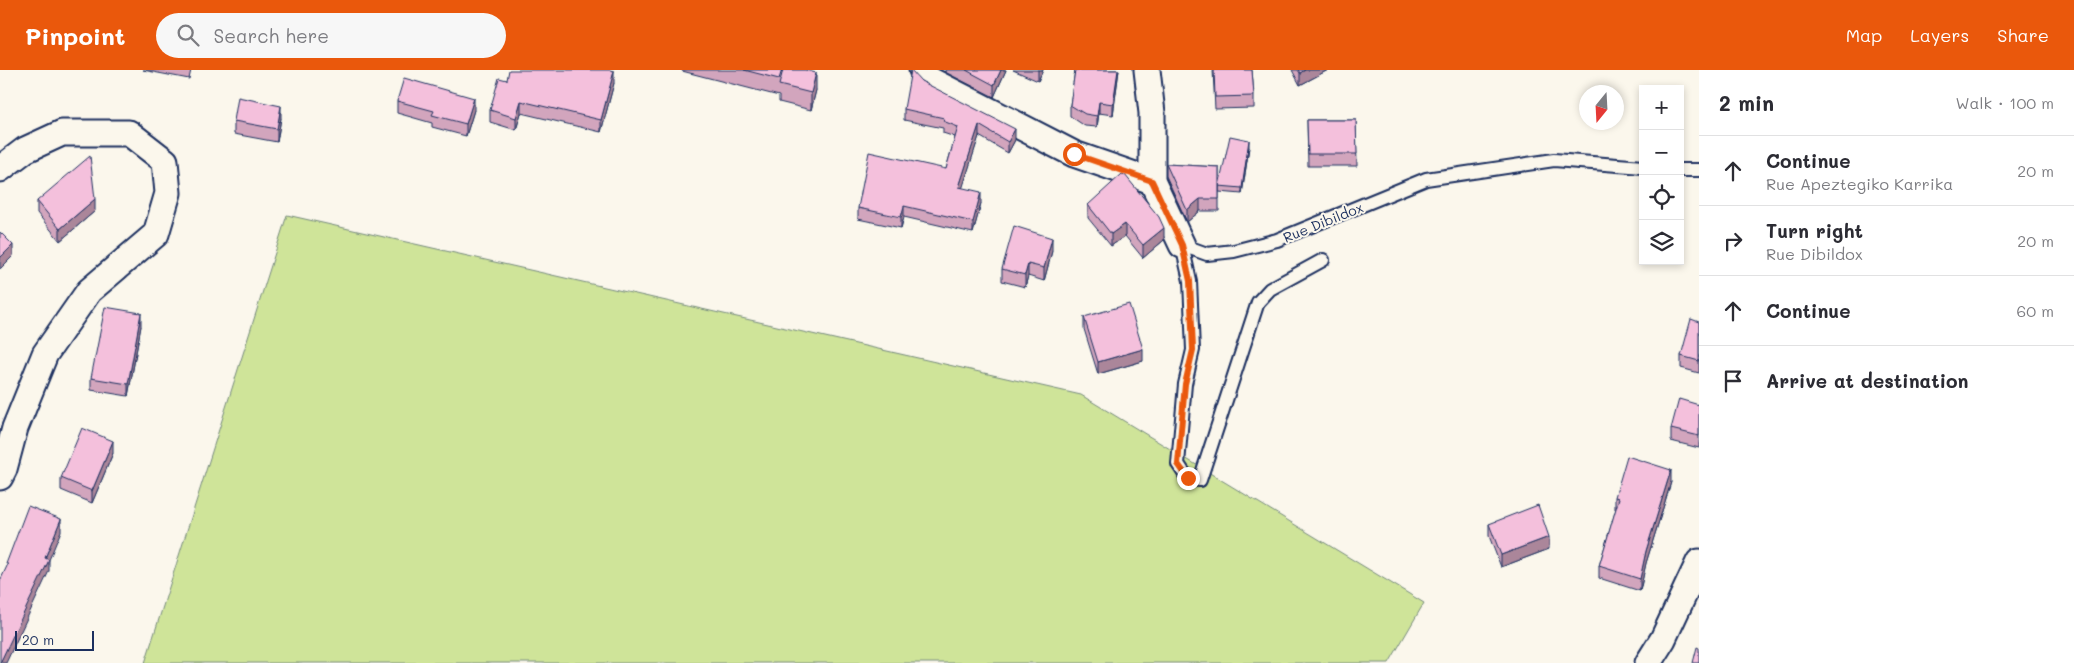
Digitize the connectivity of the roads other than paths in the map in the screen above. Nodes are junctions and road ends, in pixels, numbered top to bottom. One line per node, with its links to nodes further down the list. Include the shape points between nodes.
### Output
1 (922, 70): 7 (street, via 928,80 1074,154)
2 (1147, 70): 7 (street, via 1152,114)
3 (1639, 167): 8 (lane, Rue Dibildox, via 1554,160 1426,179 1278,240 1207,254)
4 (0, 168): 10 (street, via 25,150 62,133 129,133 165,161 168,193 156,234 89,291 45,354 15,428)
5 (1684, 170): 6 (lane)
6 (1699, 170)
7 (1152, 181): 8 (street)
8 (1182, 245): 9 (lane, via 1190,281 1193,350 1185,384 1178,464 1188,478 1200,480 1258,302 1270,289)
9 (1322, 260)
10 (0, 477)
11 (1699, 562): 12 (street, via 1664,639)
12 (1648, 663)

